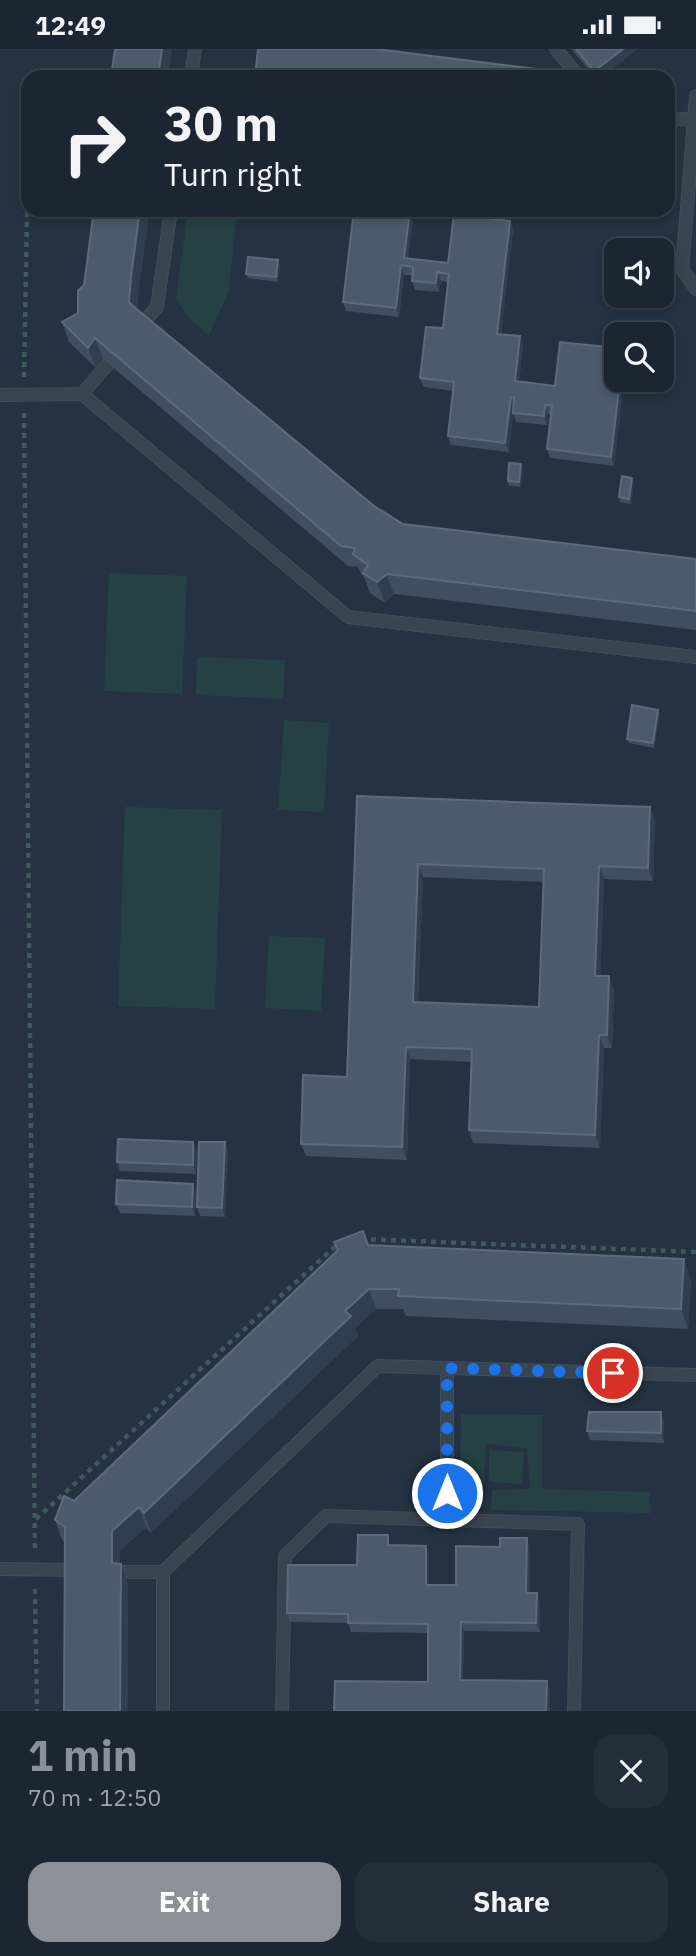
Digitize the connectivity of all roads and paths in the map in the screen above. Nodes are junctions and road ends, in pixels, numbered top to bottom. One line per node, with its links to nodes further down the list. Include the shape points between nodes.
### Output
1 (195, 49): 3 (lane)
2 (556, 49): 4 (lane)
3 (192, 70)
4 (573, 70)
5 (696, 96): 7 (lane)
6 (675, 119): 7 (lane)
7 (694, 120): 10 (lane, via 682,269)
8 (27, 217): 15 (path)
9 (171, 217): 11 (lane, via 157,307)
10 (696, 289)
11 (140, 326)
12 (109, 363): 13 (lane)
13 (82, 394): 15 (lane); 16 (lane, via 348,617)
14 (0, 395): 15 (lane)
15 (23, 397): 23 (path)
16 (696, 657)
17 (344, 1238): 23 (path)
18 (358, 1239): 19 (path)
19 (696, 1252)
20 (447, 1368): 21 (lane); 22 (lane); 28 (lane, via 378,1366)
21 (696, 1375)
22 (447, 1518): 31 (lane, via 326,1516 285,1556); 32 (lane, via 578,1524)
23 (35, 1520): 25 (path)
24 (0, 1570): 25 (lane)
25 (35, 1570): 26 (lane); 29 (path)
26 (73, 1570)
27 (120, 1572): 28 (lane)
28 (163, 1572): 30 (lane)
29 (37, 1711)
30 (163, 1711)
31 (282, 1711)
32 (574, 1711)

